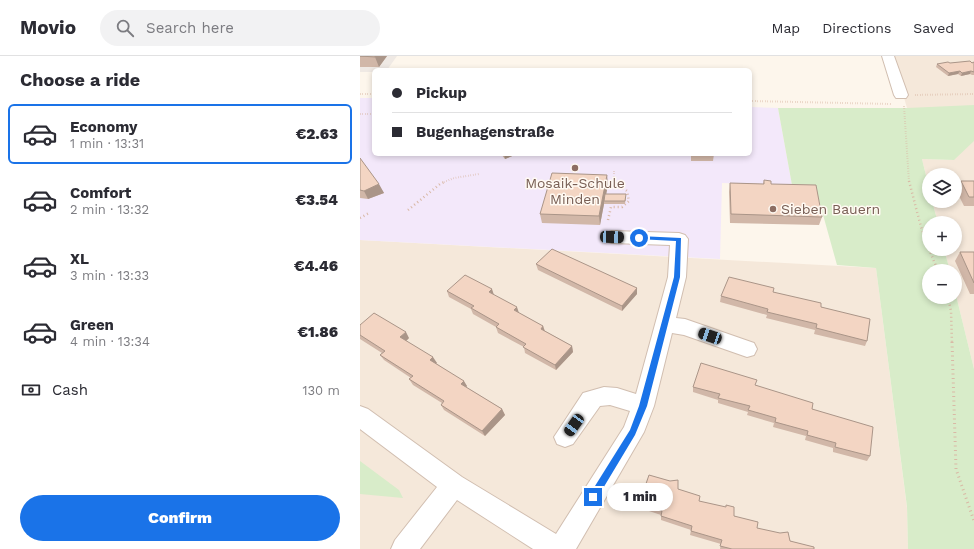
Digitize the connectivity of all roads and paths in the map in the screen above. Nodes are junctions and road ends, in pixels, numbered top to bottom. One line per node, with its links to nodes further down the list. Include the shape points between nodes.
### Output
1 (888, 56): 5 (street)
2 (360, 94): 3 (path)
3 (372, 94)
4 (974, 94): 5 (path)
5 (898, 100): 6 (path); 15 (path, via 906,116 908,178)
6 (752, 101)
7 (360, 114): 8 (path)
8 (372, 114)
9 (614, 171): 14 (path, via 614,182 627,191 629,201 622,207 611,207)
10 (479, 174): 11 (path, via 454,178 440,184)
11 (408, 210)
12 (369, 213): 13 (path)
13 (360, 218)
14 (610, 229): 17 (street, via 679,239 677,277)
15 (922, 230)
16 (950, 304): 23 (path, via 956,468)
17 (664, 325): 18 (street, via 685,328); 19 (street)
18 (747, 349)
19 (643, 406): 21 (street, via 615,396 595,398); 26 (street, via 633,432)
20 (360, 416): 22 (street)
21 (565, 437)
22 (454, 486): 24 (street); 25 (street)
23 (974, 521)
24 (404, 549)
25 (556, 549)
26 (561, 549)

